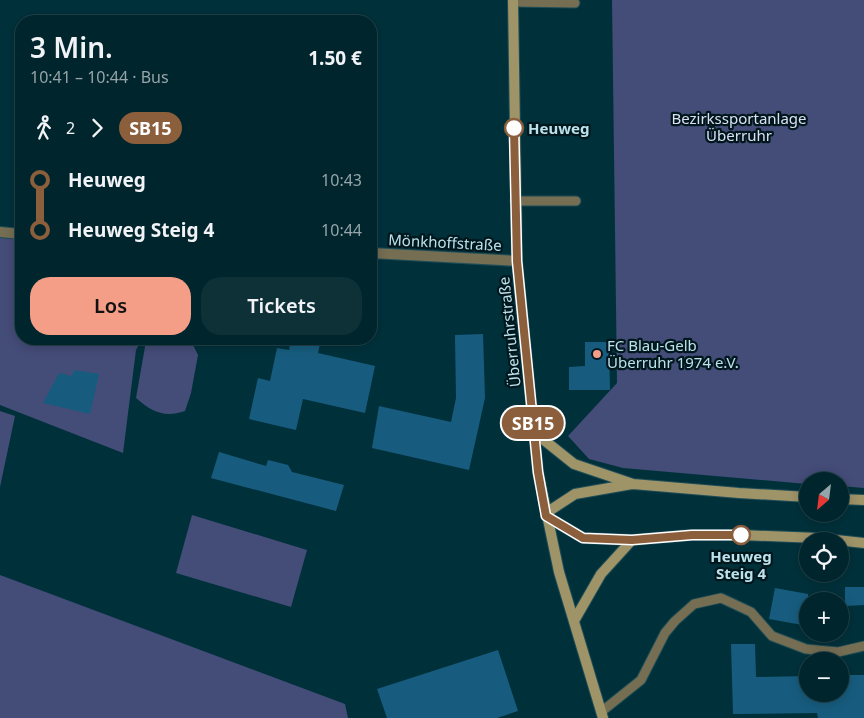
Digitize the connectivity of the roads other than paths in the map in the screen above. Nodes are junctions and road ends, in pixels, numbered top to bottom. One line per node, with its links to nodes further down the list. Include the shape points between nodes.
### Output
1 (513, 1): 2 (lane); 3 (main road, Überruhrstraße)
2 (575, 3)
3 (515, 201): 4 (lane); 8 (main road, Überruhrstraße)
4 (576, 201)
5 (0, 232): 6 (street)
6 (15, 233)
7 (377, 253): 8 (street, Mönkhoffstraße)
8 (517, 261): 9 (main road, Überruhrstraße)
9 (534, 432): 10 (main road, via 574,464); 14 (main road, Überruhrstraße)
10 (633, 484): 11 (main road); 14 (main road, via 575,494)
11 (799, 496)
12 (849, 499): 13 (main road)
13 (864, 500)
14 (546, 515): 15 (main road, via 583,538); 17 (main road, Überruhrstraße)
15 (632, 540): 16 (main road, via 741,535); 17 (main road, via 601,574)
16 (864, 543)
17 (574, 621): 19 (main road, Überruhrstraße)
18 (864, 646): 19 (lane, Überruhrstraße, via 838,652 806,649 772,636 751,612 721,598 694,604 665,633 641,680)
19 (602, 715)

